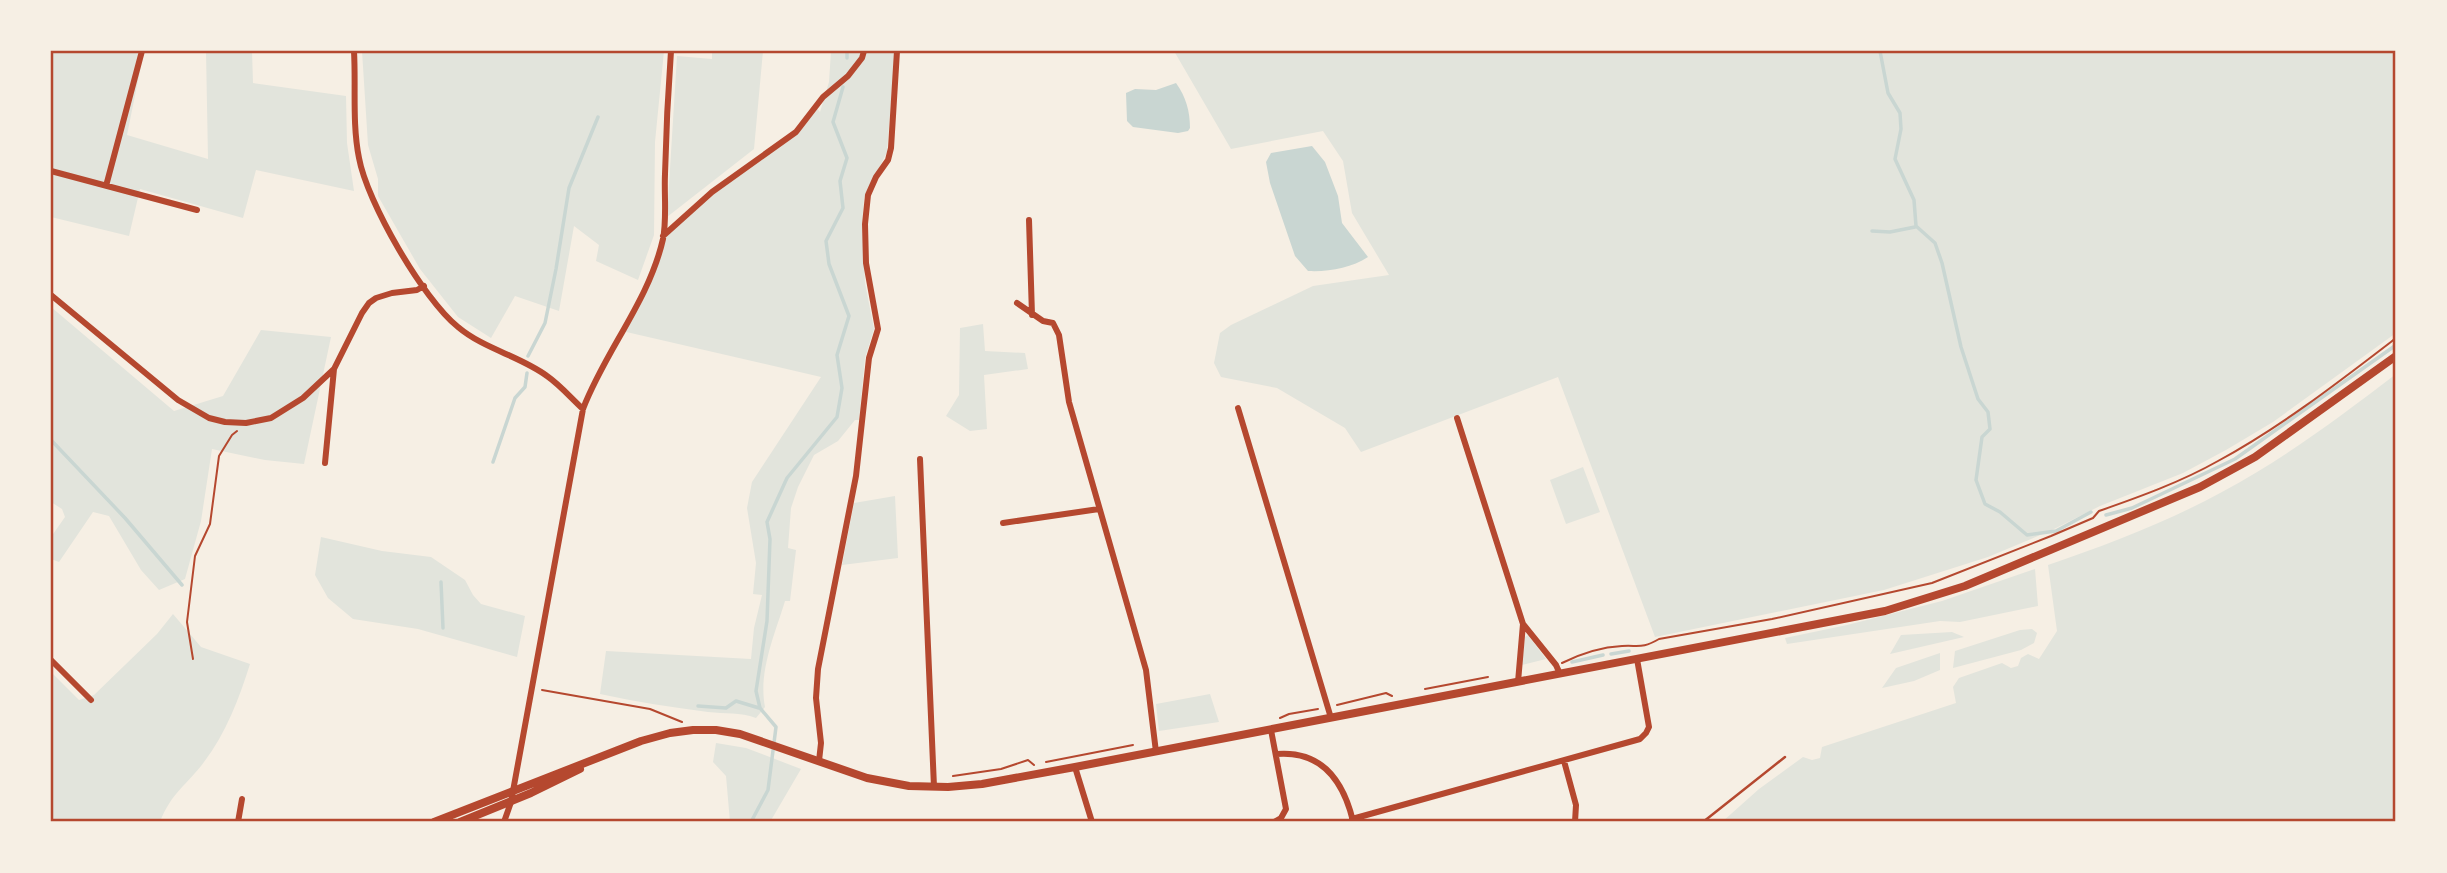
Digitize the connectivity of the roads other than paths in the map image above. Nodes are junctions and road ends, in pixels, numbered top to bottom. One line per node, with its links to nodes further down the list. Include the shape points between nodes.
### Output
1 (142, 51): 7 (street)
2 (354, 51): 11 (street, via 359,161 375,207)
3 (671, 51): 10 (street)
4 (864, 51): 10 (street, via 848,76 823,97 796,132 712,192)
5 (897, 51): 36 (street, via 891,148 868,195 866,262 878,329 869,358 856,476 818,669)
6 (51, 171): 7 (street)
7 (106, 186): 8 (street)
8 (197, 210)
9 (1029, 220): 14 (street)
10 (663, 236): 18 (street, via 643,291)
11 (424, 286): 16 (street, via 369,303); 18 (street, via 457,327 547,376)
12 (51, 295): 16 (street, via 178,400 209,418 246,424 271,418 303,398)
13 (1017, 303): 14 (street)
14 (1032, 314): 22 (street, via 1054,323 1059,335 1069,402)
15 (2396, 356): 25 (main road, via 2288,435 2228,472 1983,579 1885,611)
16 (334, 369): 21 (street)
17 (1238, 408): 30 (street)
18 (583, 409): 40 (street)
19 (1457, 418): 24 (street)
20 (920, 459): 39 (street)
21 (325, 463)
22 (1099, 509): 23 (street); 32 (street, via 1146,670)
23 (1003, 523)
24 (1523, 624): 27 (street); 28 (street)
25 (1637, 659): 27 (main road); 37 (street, via 1646,733)
26 (51, 660): 29 (street)
27 (1560, 674): 28 (main road)
28 (1518, 682): 30 (main road)
29 (91, 700)
30 (1331, 718): 31 (main road)
31 (1271, 730): 32 (main road); 33 (street)
32 (1156, 752): 38 (main road)
33 (1276, 754): 43 (street, via 1299,755 1322,764 1340,788); 49 (street, via 1286,809)
34 (1785, 757): 51 (lane)
35 (601, 758): 36 (main road, via 651,738 716,730); 40 (main road); 42 (main road)
36 (819, 761): 39 (main road, via 878,781)
37 (1564, 761): 43 (street); 50 (street, via 1576,805)
38 (1075, 767): 39 (main road); 48 (street)
39 (934, 787)
40 (513, 790): 42 (street); 45 (main road)
41 (242, 799): 44 (street)
42 (511, 802): 46 (main road); 47 (street)
43 (1353, 820)
44 (238, 822)
45 (434, 822)
46 (460, 822)
47 (504, 822)
48 (1091, 822)
49 (1274, 822)
50 (1575, 822)
51 (1703, 822)

